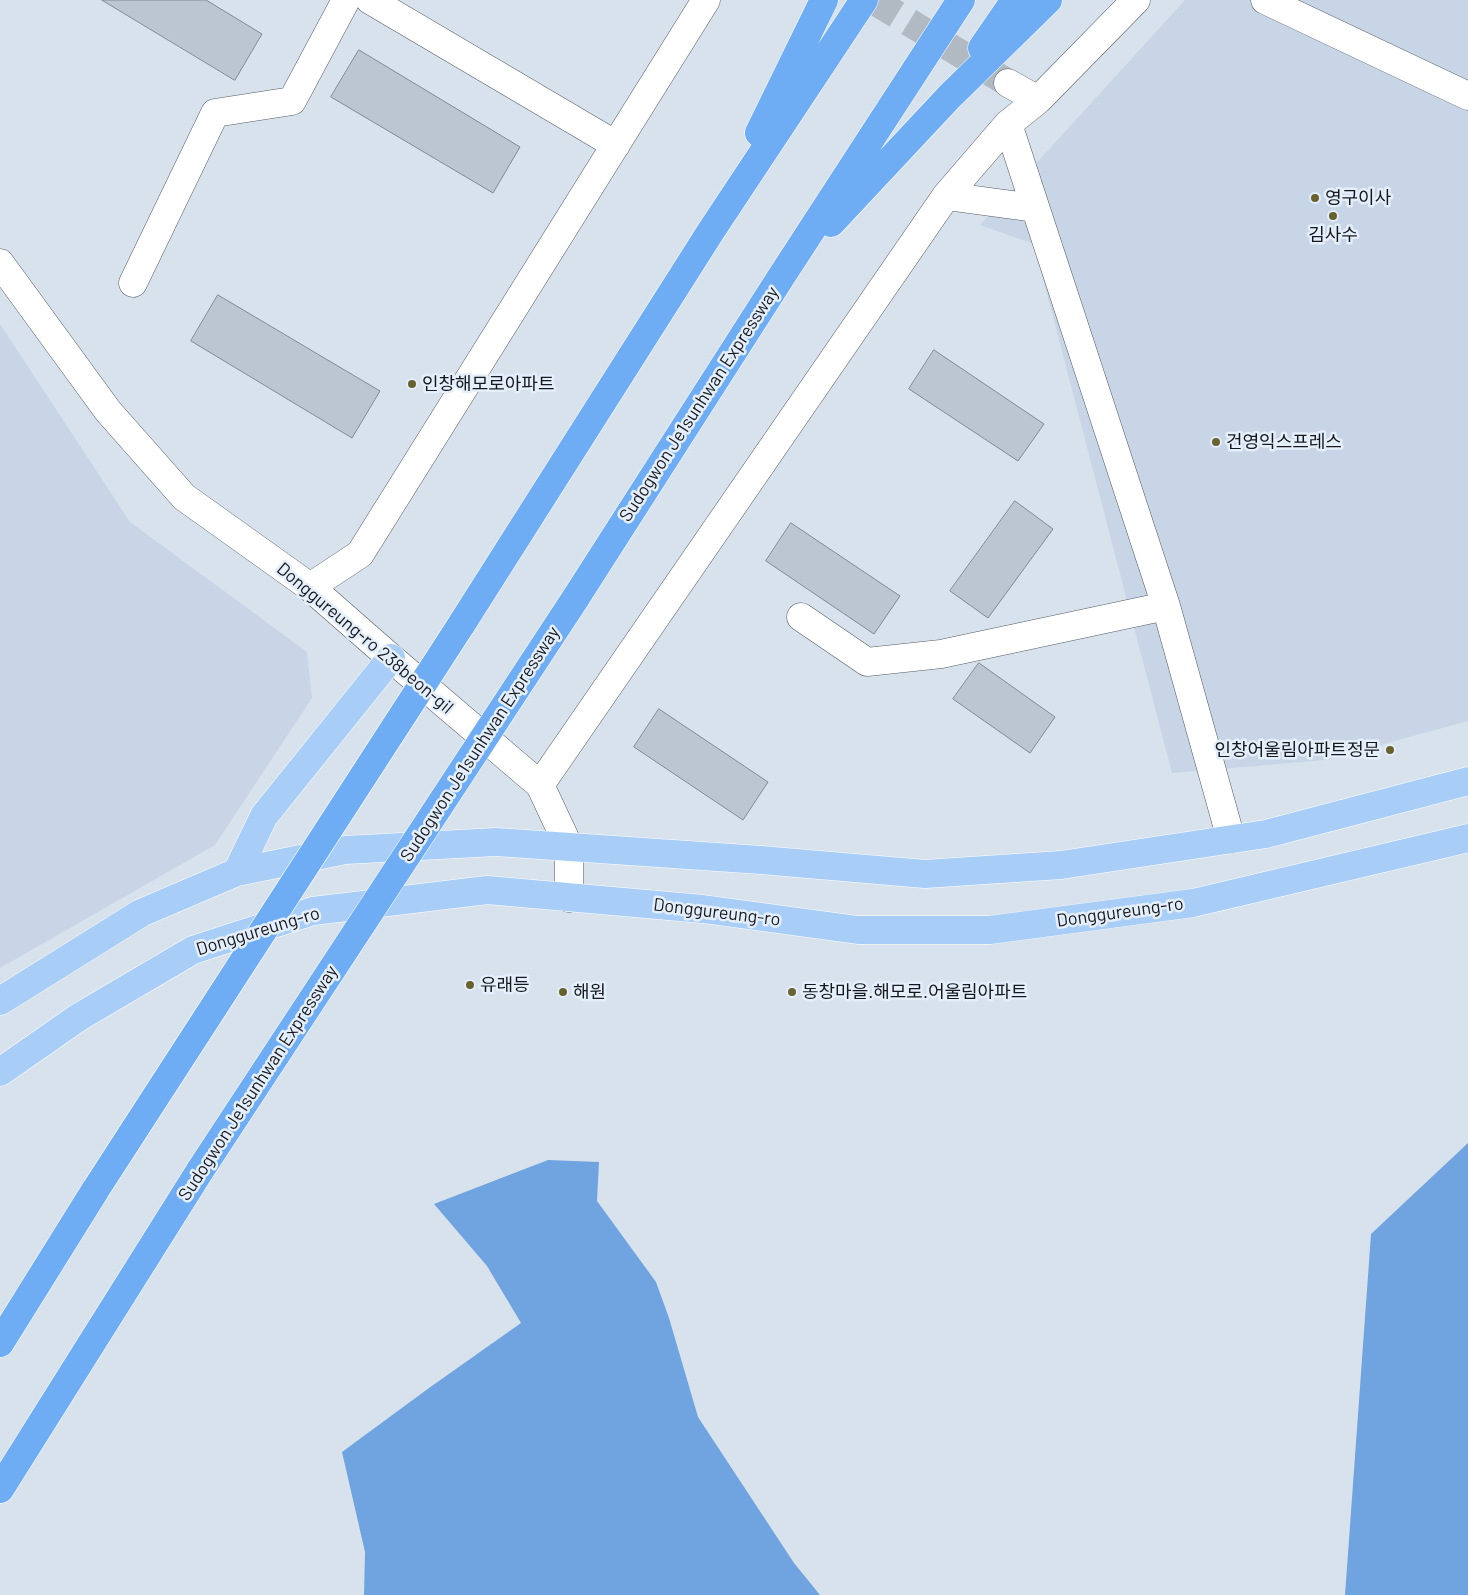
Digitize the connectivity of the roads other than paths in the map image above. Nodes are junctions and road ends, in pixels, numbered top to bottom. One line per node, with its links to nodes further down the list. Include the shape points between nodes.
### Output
1 (346, 0): 22 (street, via 292,101 215,113)
2 (370, 0): 16 (street)
3 (706, 0): 16 (street)
4 (824, 0): 19 (highway)
5 (864, 0): 19 (highway)
6 (961, 0): 21 (highway, Sudogwon Je1sunhwan Expressway)
7 (1015, 0): 13 (highway)
8 (1048, 0): 13 (highway)
9 (1136, 0): 14 (street)
10 (1265, 0): 12 (street)
11 (1008, 83): 14 (street)
12 (1468, 96)
13 (949, 97): 21 (highway)
14 (1038, 100): 15 (street)
15 (1008, 124): 17 (street); 18 (street)
16 (616, 145): 23 (street, via 360,554)
17 (946, 196): 18 (street); 28 (street)
18 (1036, 208): 24 (street)
19 (711, 231): 36 (highway, bridge)
20 (0, 263): 23 (street, Donggureung-ro 238beon-gil, via 108,411 184,497)
21 (781, 277): 37 (highway, Sudogwon Je1sunhwan Expressway, bridge, via 575,599 201,1170)
22 (133, 283)
23 (310, 587): 26 (street, Donggureung-ro 238beon-gil)
24 (1166, 606): 25 (street, via 941,654 867,662); 30 (street)
25 (801, 617)
26 (391, 658): 28 (street, Donggureung-ro 238beon-gil); 32 (main road, via 264,816)
27 (1468, 781): 30 (main road, via 1266,834)
28 (540, 785): 31 (street, Donggureung-ro 238beon-gil)
29 (1468, 838): 33 (main road, Donggureung-ro, via 1193,903 990,930 858,930 704,909)
30 (1231, 839): 31 (main road, via 1061,864 925,874)
31 (569, 847): 32 (main road, via 496,842 345,850); 33 (street, Donggureung-ro 238beon-gil)
32 (237, 872): 34 (main road, via 141,913)
33 (570, 898): 35 (main road, Donggureung-ro, via 486,890 313,910 193,950 79,1017)
34 (0, 1001)
35 (0, 1070)
36 (0, 1343)
37 (0, 1489)

